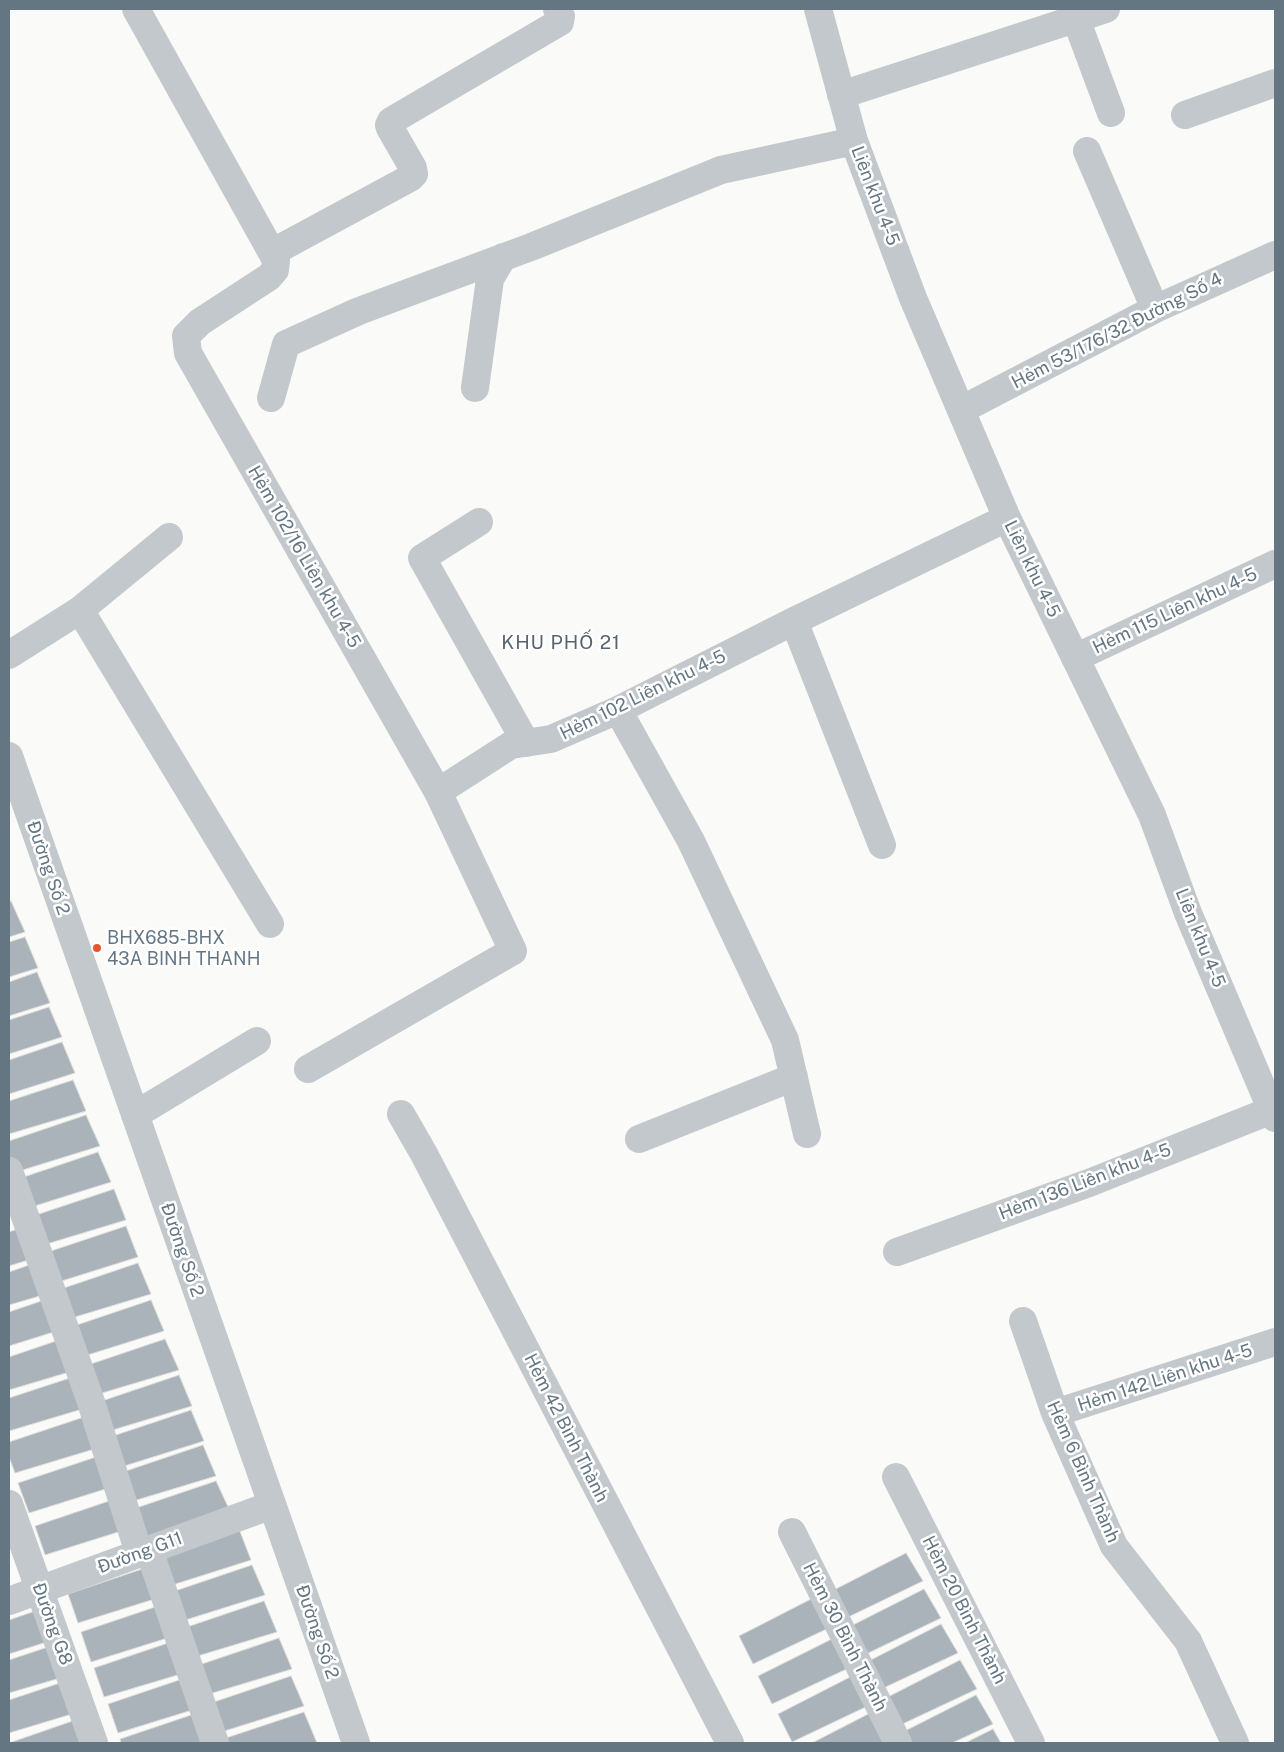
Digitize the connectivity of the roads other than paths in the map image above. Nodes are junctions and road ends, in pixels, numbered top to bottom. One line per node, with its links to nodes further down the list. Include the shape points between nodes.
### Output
1 (136, 9): 12 (street)
2 (557, 9): 12 (street, via 560,22 391,121 390,128 413,168 414,174 410,178)
3 (818, 9): 7 (street, Liên khu 4-5)
4 (1106, 9): 5 (street)
5 (1076, 19): 7 (street); 8 (street)
6 (1275, 83): 9 (street)
7 (841, 95): 10 (street, Liên khu 4-5)
8 (1111, 113)
9 (1185, 115)
10 (854, 141): 14 (street, via 721,170); 18 (street, Liên khu 4-5, via 913,298)
11 (1087, 151): 15 (street)
12 (273, 252): 30 (street, Hẻm 102/16 Liên khu 4-5, via 277,265 275,270 200,322 186,336 188,353)
13 (1275, 255): 15 (street, Hẻm 53/176/32 Đường Số 4)
14 (503, 257): 16 (street, via 490,279); 17 (street, via 359,311 286,344)
15 (1156, 309): 18 (street, Hẻm 53/176/32 Đường Số 4)
16 (475, 388)
17 (271, 398)
18 (961, 410): 19 (street, Liên khu 4-5)
19 (1007, 518): 24 (street, Hẻm 102 Liên khu 4-5); 26 (street, Liên khu 4-5)
20 (479, 522): 28 (street, via 422,558)
21 (169, 537): 23 (street)
22 (1275, 564): 26 (street, Hẻm 115 Liên khu 4-5)
23 (80, 610): 25 (street); 32 (street)
24 (794, 621): 27 (street, Hẻm 102 Liên khu 4-5); 31 (street)
25 (9, 656)
26 (1075, 658): 37 (street, Liên khu 4-5, via 1152,815 1188,913)
27 (618, 710): 28 (street, Hẻm 102 Liên khu 4-5, via 551,739); 35 (street, via 691,841 785,1040)
28 (526, 743): 30 (street, Hẻm 102 Liên khu 4-5, via 511,745)
29 (9, 756): 38 (street, Đường Số 2)
30 (438, 792): 34 (street, via 513,951)
31 (882, 845)
32 (270, 924)
33 (257, 1041): 38 (street)
34 (308, 1069)
35 (794, 1076): 39 (street); 40 (street)
36 (401, 1114): 56 (street, Hẻm 42 Bình Thành)
37 (1274, 1114): 42 (street, Hẻm 136 Liên khu 4-5)
38 (135, 1115): 48 (street, Đường Số 2)
39 (807, 1134)
40 (639, 1138)
41 (9, 1171): 50 (street)
42 (897, 1252)
43 (1023, 1320): 45 (street, Hẻm 6 Bình Thành)
44 (1275, 1342): 45 (street, Hẻm 142 Liên khu 4-5)
45 (1055, 1413): 59 (street, Hẻm 6 Bình Thành, via 1114,1546 1188,1641)
46 (896, 1477): 58 (street, Hẻm 20 Bình Thành)
47 (9, 1504): 51 (street, Đường G8)
48 (272, 1504): 50 (street, Đường G11); 55 (street, Đường Số 2)
49 (792, 1532): 57 (street, Hẻm 30 Bình Thành)
50 (144, 1551): 51 (street, Đường G11); 54 (street)
51 (40, 1590): 52 (street, Đường G11); 53 (street, Đường G8)
52 (9, 1601)
53 (94, 1743)
54 (215, 1743)
55 (356, 1743)
56 (730, 1743)
57 (898, 1743)
58 (1032, 1743)
59 (1234, 1743)

